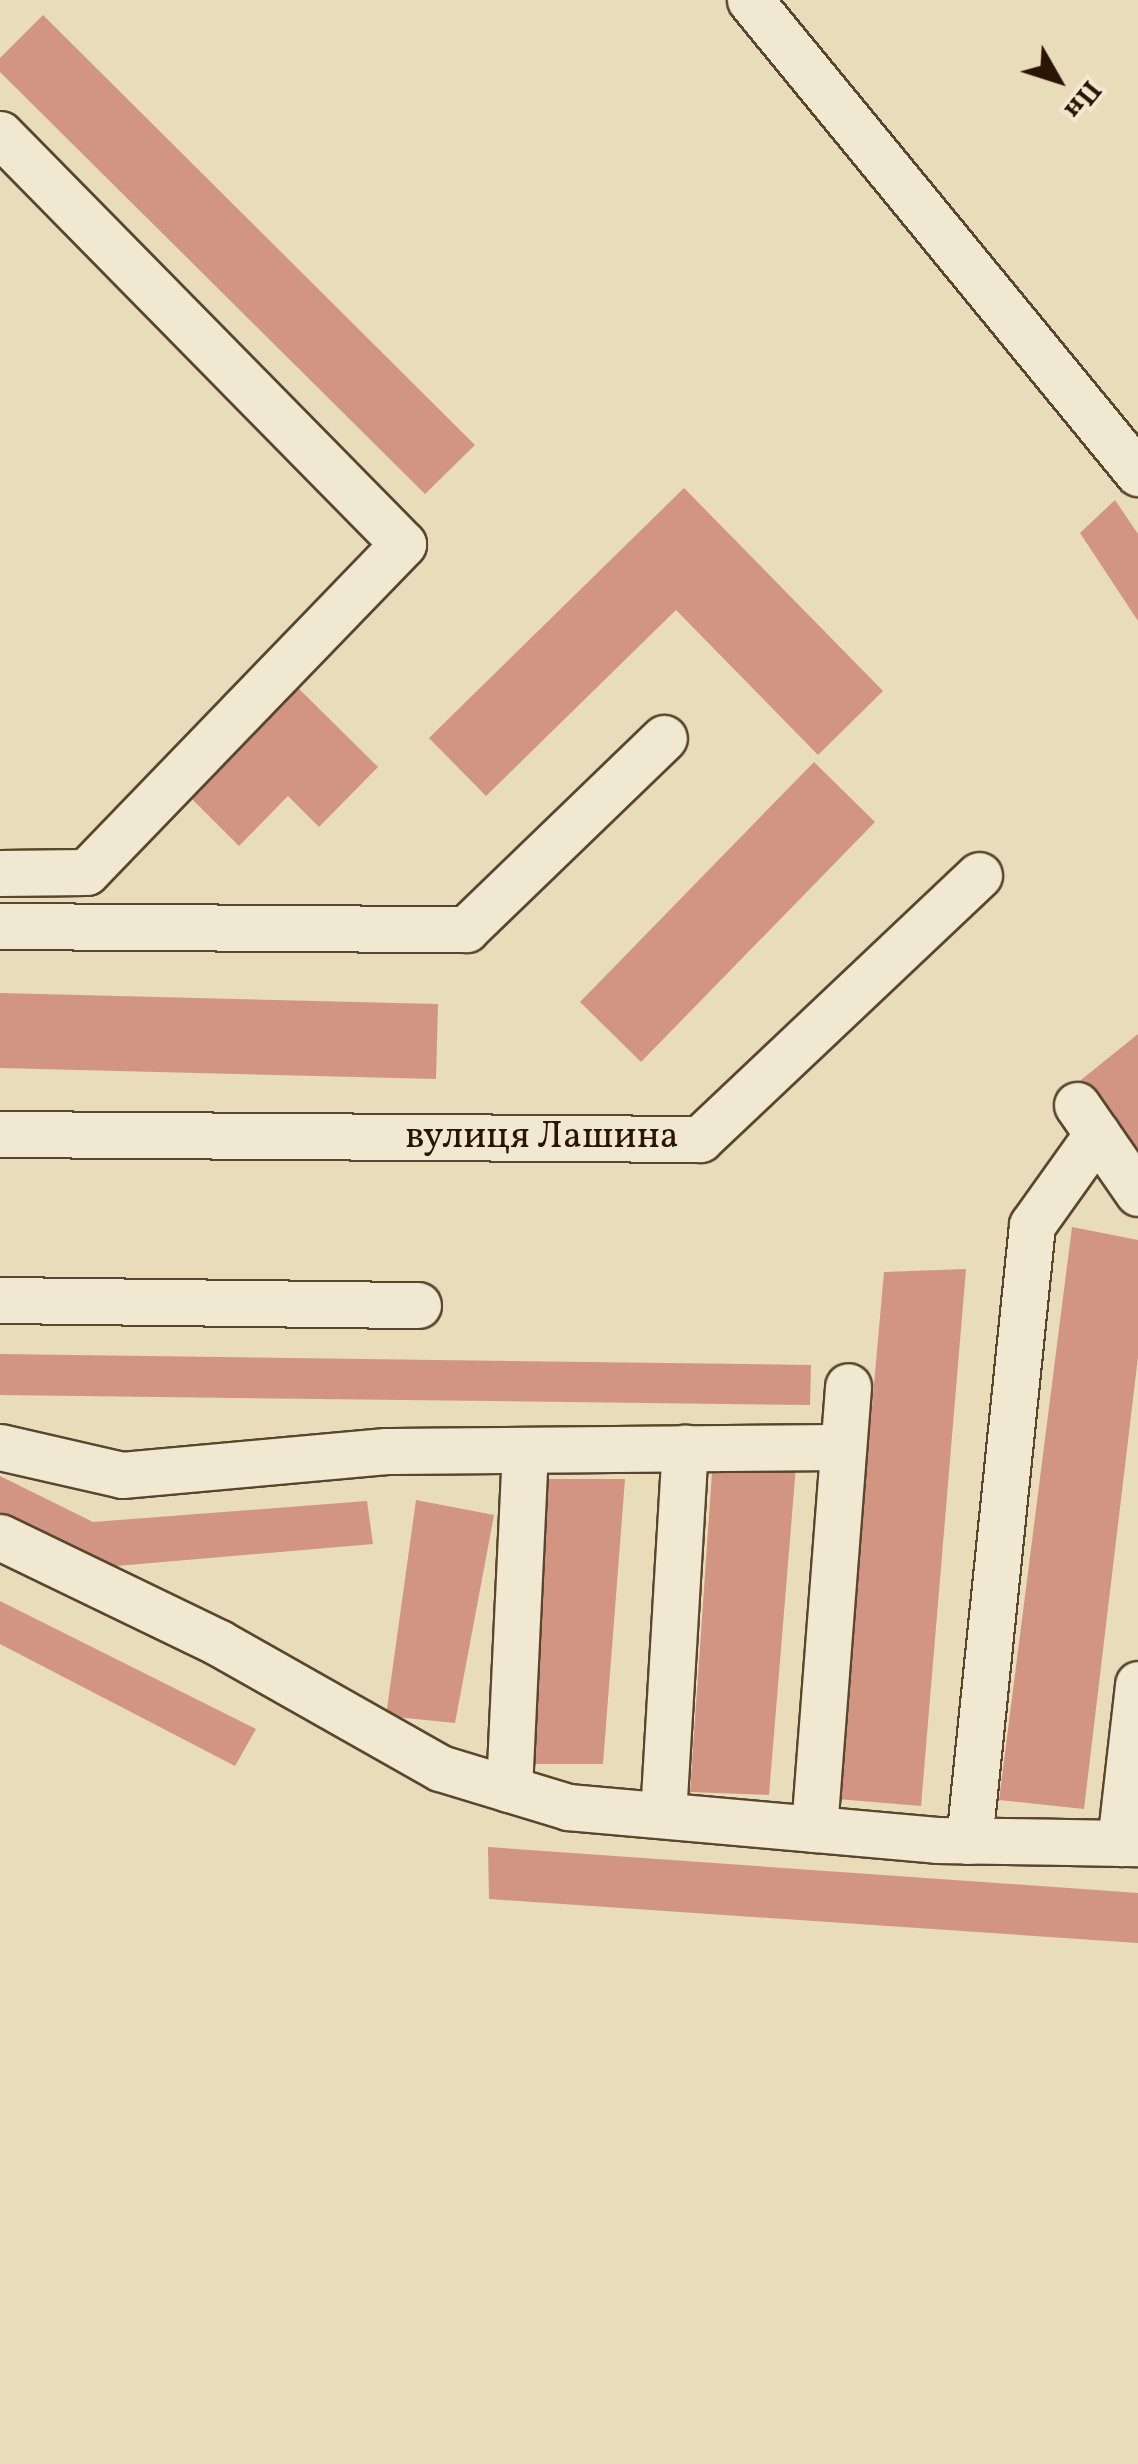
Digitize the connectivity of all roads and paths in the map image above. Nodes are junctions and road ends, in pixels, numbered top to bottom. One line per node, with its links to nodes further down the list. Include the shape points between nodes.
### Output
1 (750, 0): 3 (street)
2 (0, 134): 5 (street, via 403,544 86,872)
3 (1138, 473)
4 (664, 738): 7 (street, via 466,930)
5 (0, 873)
6 (979, 875): 8 (street, вулиця Лашина, via 700,1139)
7 (0, 926)
8 (0, 1134)
9 (1138, 1192): 22 (street, via 1087,1120 1032,1225)
10 (0, 1300): 11 (street)
11 (418, 1306)
12 (848, 1386): 13 (street)
13 (842, 1447): 15 (street); 21 (street)
14 (0, 1448): 16 (street, via 122,1475 386,1451)
15 (685, 1448): 16 (street); 20 (street)
16 (525, 1450): 19 (street)
17 (0, 1538): 19 (street, via 218,1643 440,1768)
18 (1138, 1684): 23 (street)
19 (509, 1789): 20 (street, via 568,1807)
20 (663, 1815): 21 (street)
21 (814, 1829): 22 (street)
22 (969, 1841): 23 (street)
23 (1129, 1843)

